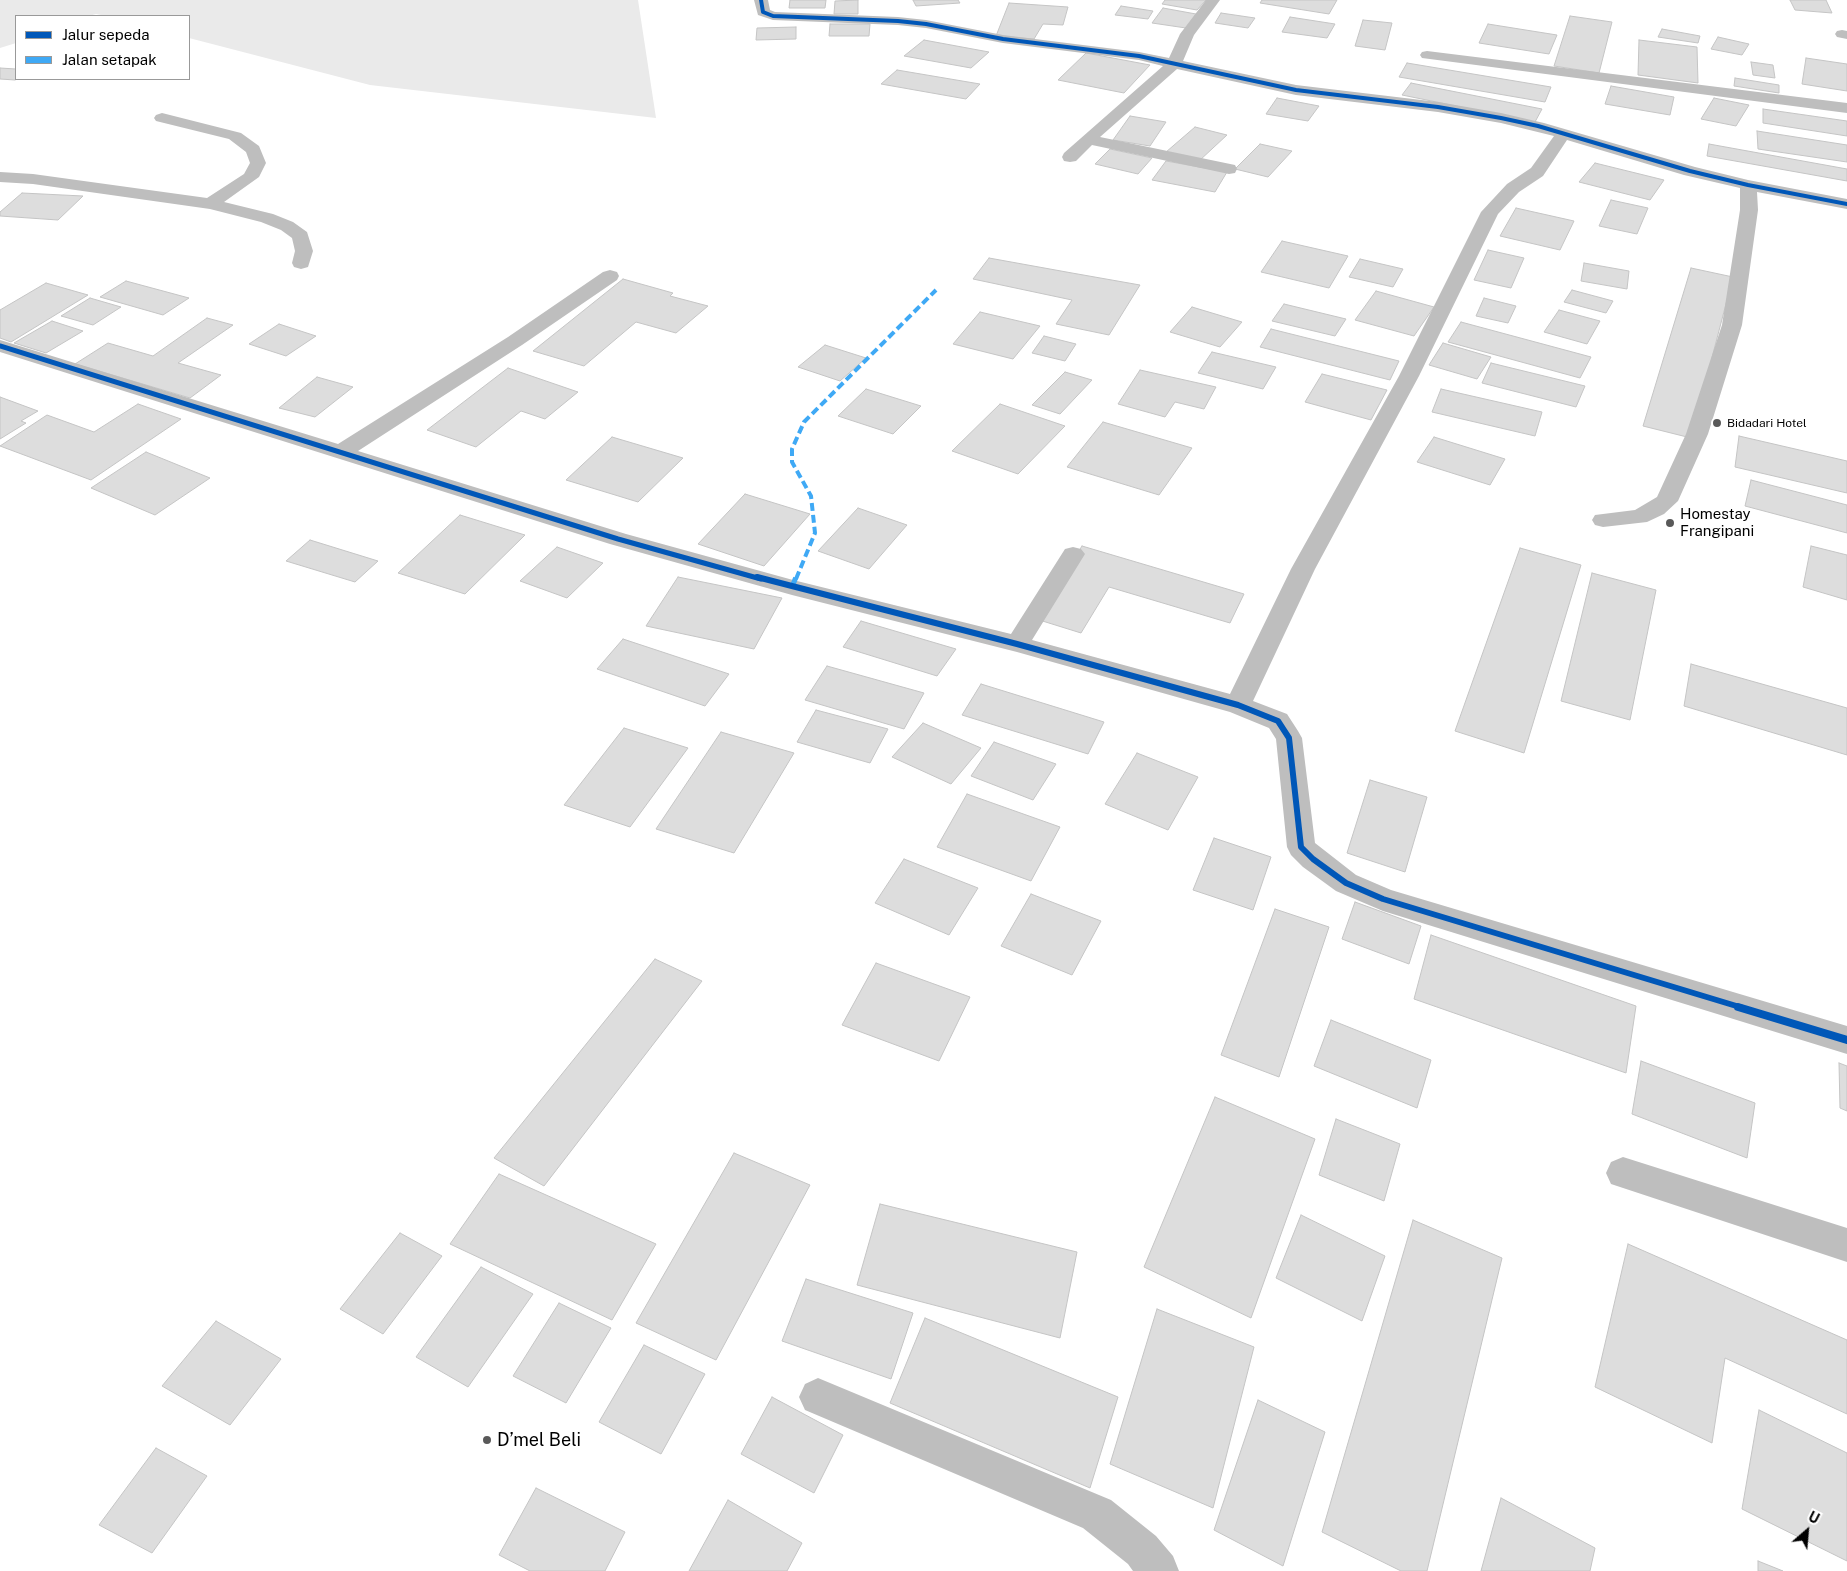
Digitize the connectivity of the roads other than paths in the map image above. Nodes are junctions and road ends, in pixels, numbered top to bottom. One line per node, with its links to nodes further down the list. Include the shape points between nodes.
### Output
1 (761, 0): 4 (street, via 763,12 773,16 898,21)
2 (1213, 0): 4 (street, via 1187,34)
3 (1427, 55): 5 (street)
4 (1174, 64): 7 (street, via 1288,89 1501,118); 8 (street)
5 (1847, 108)
6 (162, 118): 13 (street, via 235,136 253,150 258,163 251,177)
7 (1563, 134): 12 (street); 22 (street, via 1537,172 1513,188 1490,212 1409,376 1303,569)
8 (1088, 139): 9 (street); 10 (street)
9 (1070, 157)
10 (1229, 169)
11 (0, 177): 13 (street)
12 (1748, 185): 14 (street); 19 (street, via 1749,210 1732,325 1697,434 1667,501 1639,517)
13 (210, 204): 15 (street, via 287,226 301,236 304,251)
14 (1847, 204)
15 (300, 263)
16 (610, 276): 18 (street)
17 (0, 346): 18 (street)
18 (339, 453): 21 (street, via 673,555)
19 (1603, 520)
20 (1073, 554): 21 (street)
21 (1017, 644): 22 (street)
22 (1238, 705): 23 (street, via 1278,721 1289,738 1300,846 1346,883 1383,899)
23 (1847, 1040)
24 (1623, 1173): 25 (street)
25 (1847, 1245)
26 (818, 1397): 27 (street, via 1097,1514 1142,1550)
27 (1158, 1571)

